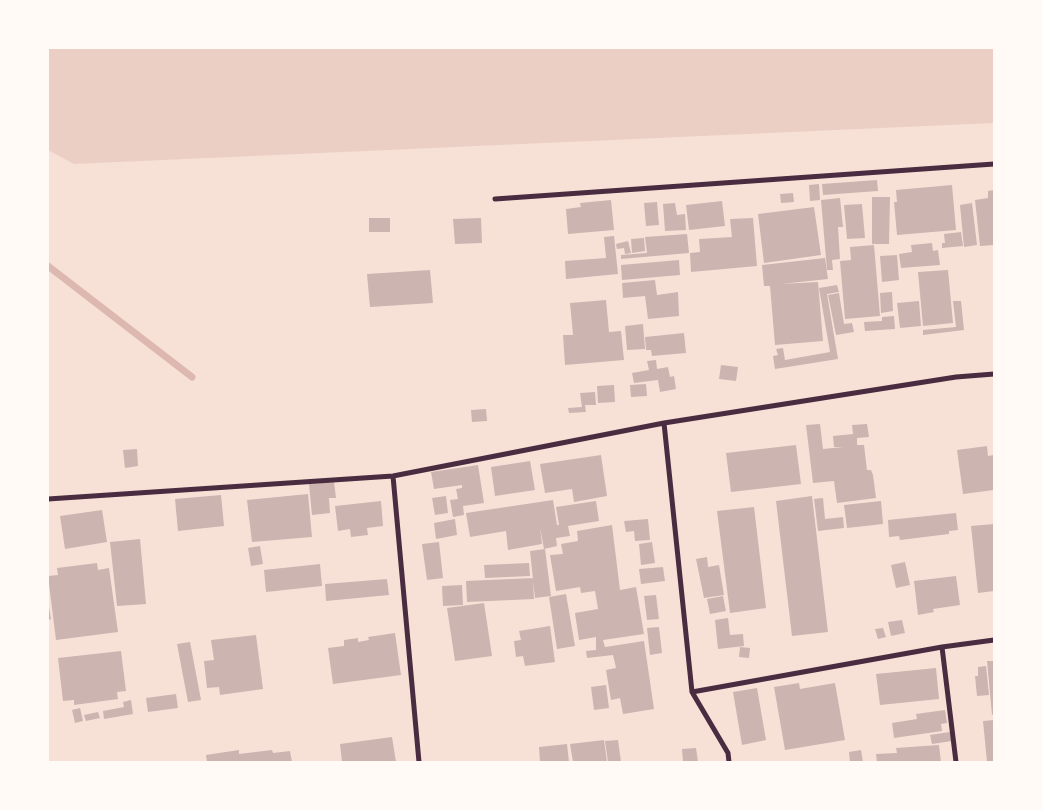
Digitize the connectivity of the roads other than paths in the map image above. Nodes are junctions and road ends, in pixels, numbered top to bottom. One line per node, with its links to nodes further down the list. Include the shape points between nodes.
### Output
1 (994, 164): 2 (street)
2 (496, 199)
3 (994, 374): 4 (street, via 956,377)
4 (664, 423): 5 (street); 9 (street)
5 (393, 476): 6 (street); 10 (street)
6 (48, 499)
7 (994, 640): 8 (street)
8 (942, 647): 9 (street); 12 (street)
9 (692, 692): 11 (street)
10 (419, 762)
11 (730, 762)
12 (956, 762)

